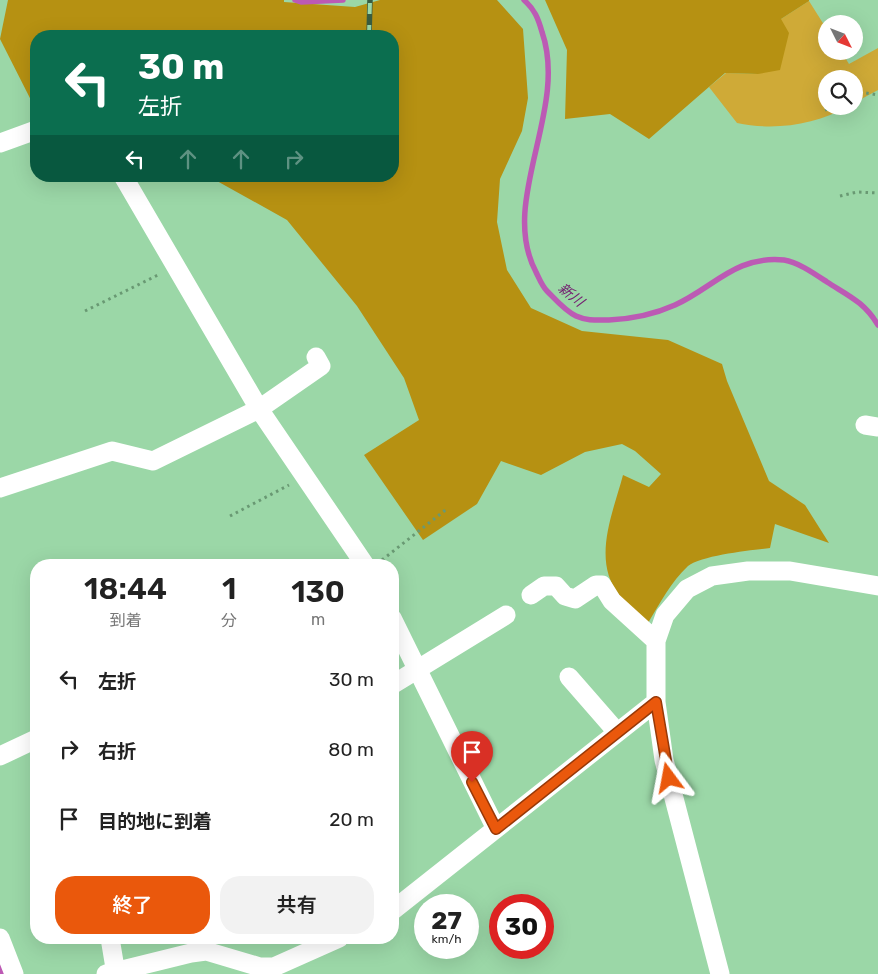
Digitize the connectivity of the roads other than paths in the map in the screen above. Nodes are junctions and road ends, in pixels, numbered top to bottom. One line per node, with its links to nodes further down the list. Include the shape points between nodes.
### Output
1 (30, 132): 2 (street)
2 (0, 143)
3 (127, 182): 5 (street)
4 (316, 357): 5 (street, via 322,366)
5 (259, 409): 6 (street, via 153,462 112,451); 7 (street)
6 (0, 488)
7 (361, 559)
8 (878, 586): 12 (street, via 790,571 748,571 712,576 687,589 665,615)
9 (531, 595): 12 (street, via 544,586 556,586 564,596 574,599 596,585 602,585 612,600)
10 (506, 614): 13 (street)
11 (399, 631): 13 (street)
12 (656, 641): 16 (street)
13 (419, 670): 15 (street); 20 (street)
14 (569, 677): 17 (street)
15 (399, 680)
16 (656, 702): 17 (street); 28 (street, via 664,760)
17 (617, 732): 20 (street)
18 (30, 742): 19 (street)
19 (0, 756)
20 (496, 829): 21 (street)
21 (399, 905)
22 (0, 938): 27 (street)
23 (110, 944): 26 (street)
24 (326, 944): 25 (street, via 274,967 260,966)
25 (189, 945): 26 (street)
26 (112, 973)
27 (14, 974)
28 (720, 974)

